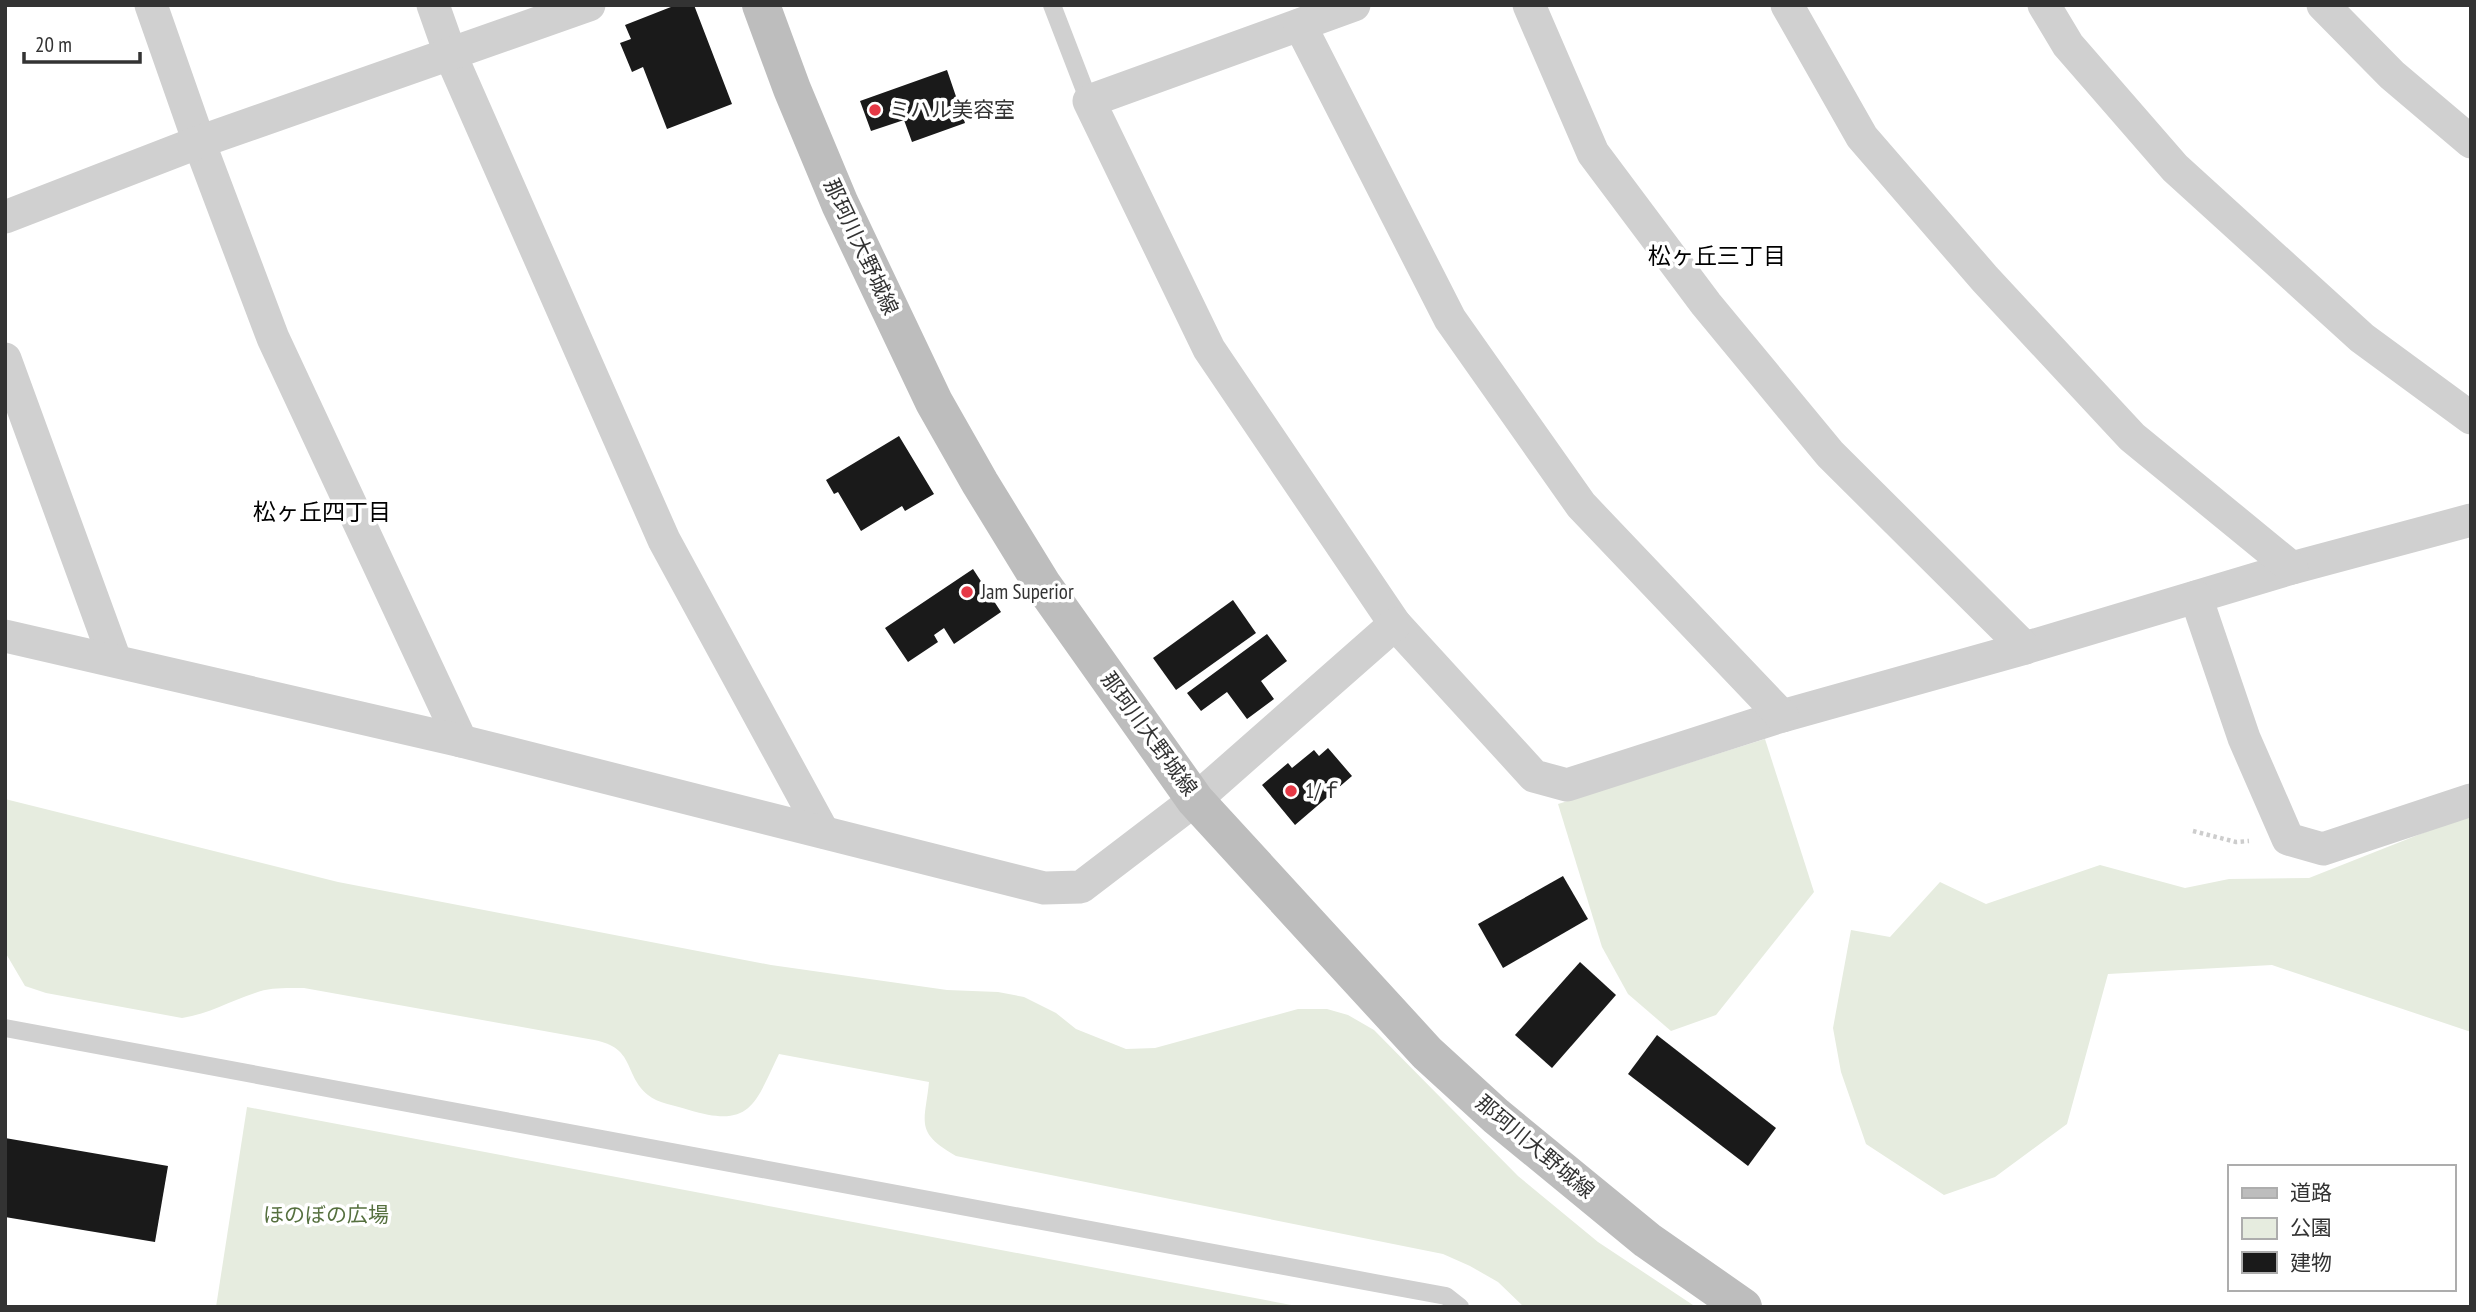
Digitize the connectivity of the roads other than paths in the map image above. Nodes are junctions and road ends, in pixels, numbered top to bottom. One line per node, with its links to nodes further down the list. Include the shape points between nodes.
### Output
1 (151, 5): 14 (street)
2 (433, 5): 12 (street)
3 (589, 5): 12 (street)
4 (761, 5): 28 (main road, 那珂川大野城線, via 840,204 934,402 1042,584)
5 (1052, 5): 13 (lane)
6 (1354, 5): 11 (street)
7 (1529, 5): 24 (street, via 1593,153 1706,304 1829,454)
8 (1787, 5): 20 (street, via 1863,137 1985,279 2133,437)
9 (2044, 5): 18 (street, via 2068,45 2175,168 2362,338)
10 (2323, 5): 15 (street, via 2392,75)
11 (1300, 25): 13 (street); 26 (street, via 1450,319 1581,505)
12 (451, 55): 14 (street); 30 (street, via 664,540)
13 (1090, 101): 22 (street, via 1209,349)
14 (199, 142): 16 (street); 27 (street, via 273,338)
15 (2471, 142)
16 (5, 216)
17 (5, 359): 25 (street)
18 (2471, 418)
19 (2471, 520): 20 (street)
20 (2292, 568): 21 (street)
21 (2196, 597): 24 (street); 29 (street, via 2244,738 2288,839 2323,849)
22 (1395, 624): 26 (street, via 1534,776 1567,785); 28 (street)
23 (5, 636): 25 (street)
24 (2025, 648): 26 (street)
25 (115, 660): 27 (street)
26 (1782, 716)
27 (461, 740): 30 (street)
28 (1195, 800): 30 (street, via 1081,887 1044,888); 33 (main road, 那珂川大野城線, via 1437,1062 1647,1240)
29 (2471, 800)
30 (823, 832)
31 (5, 1028): 32 (lane, via 1399,1287 1446,1297)
32 (1460, 1307)
33 (1743, 1307)

